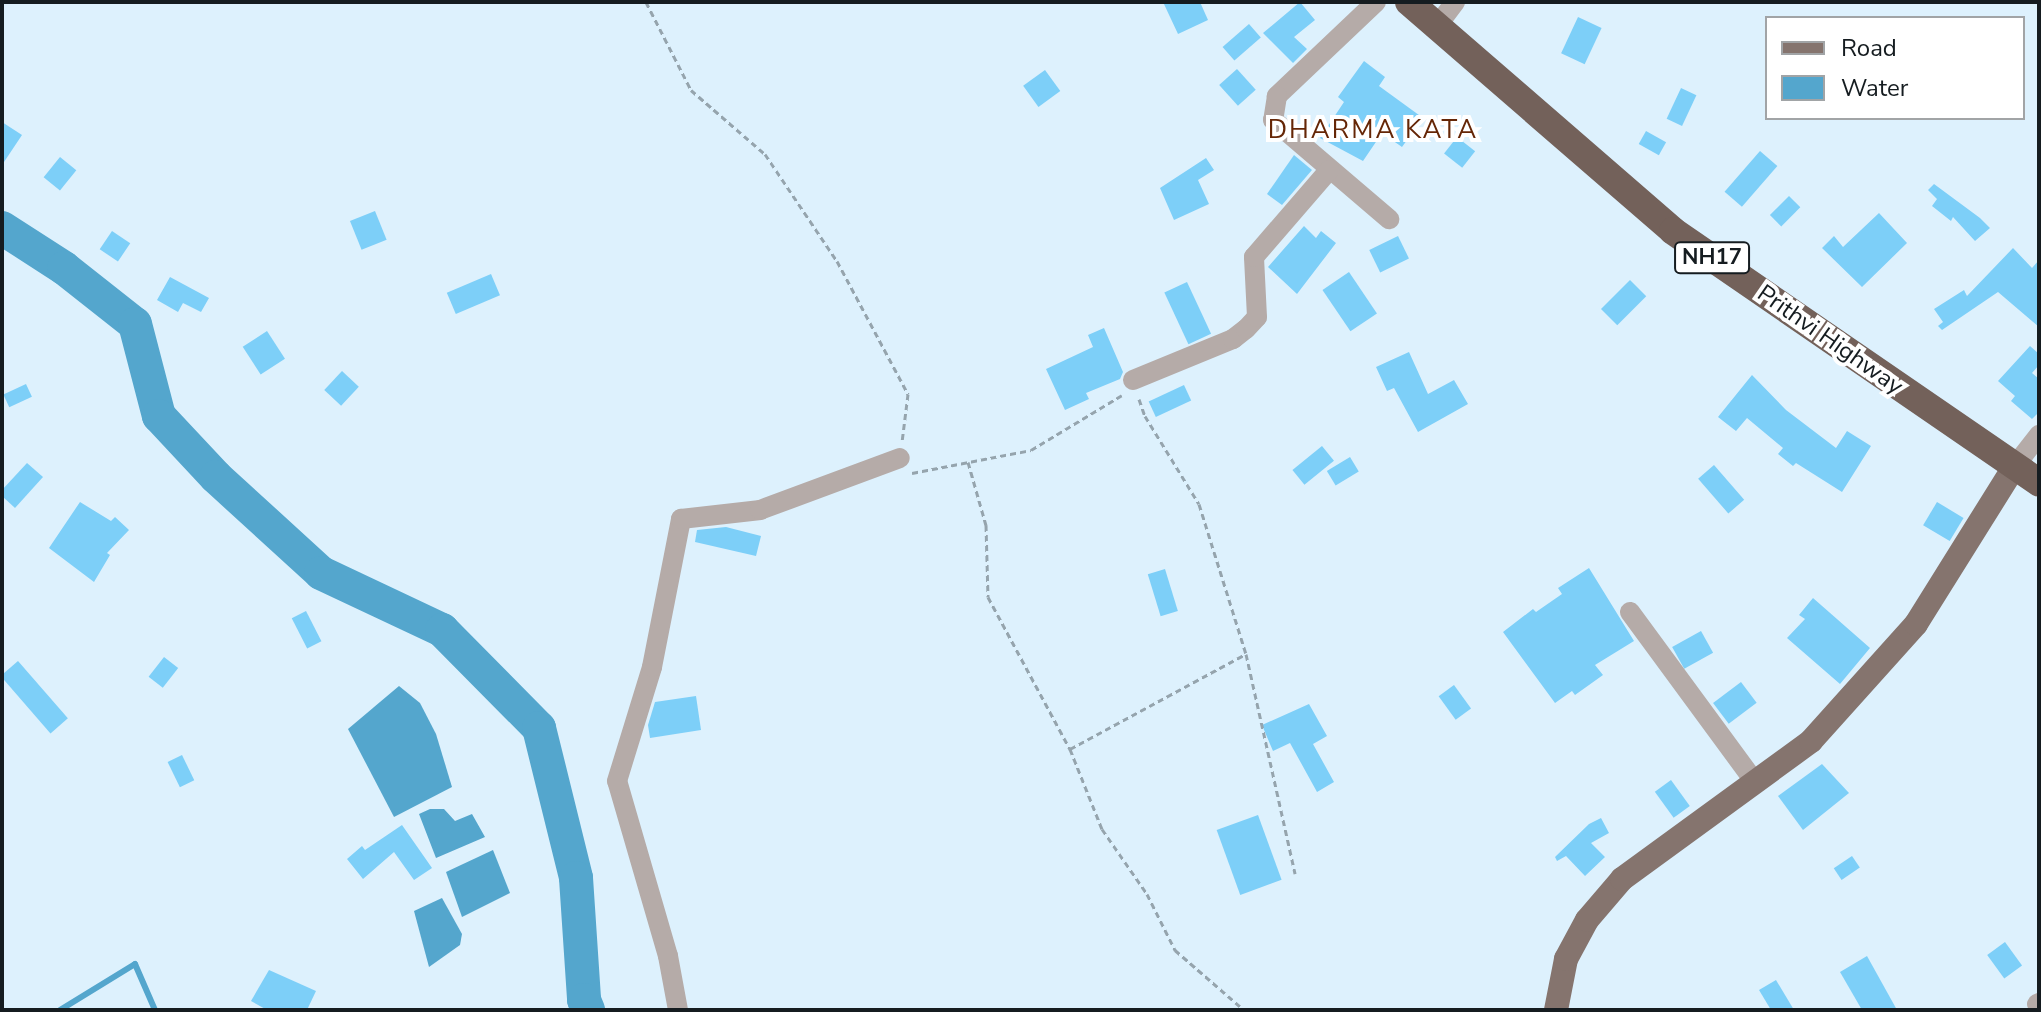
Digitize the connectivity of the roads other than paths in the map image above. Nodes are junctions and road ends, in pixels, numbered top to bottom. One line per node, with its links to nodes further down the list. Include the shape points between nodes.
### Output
1 (1376, 2): 5 (street, via 1277,96 1273,120)
2 (1409, 2): 4 (highway, Prithvi Highway / NH17)
3 (1455, 2): 4 (street)
4 (1437, 26): 10 (highway, Prithvi Highway / NH17, via 1673,231)
5 (1329, 170): 6 (street); 7 (street, via 1254,257 1257,317 1246,329)
6 (1389, 219)
7 (1133, 380)
8 (2039, 435): 10 (street)
9 (900, 458): 14 (street, via 760,510 681,519 652,667 617,781 668,956)
10 (2014, 467): 11 (highway, Prithvi Highway / NH17); 13 (main road, via 1916,624 1811,741)
11 (2039, 483)
12 (1630, 612): 13 (street)
13 (1755, 782): 15 (main road, via 1622,879 1587,920 1566,959)
14 (678, 1010)
15 (1556, 1010)

